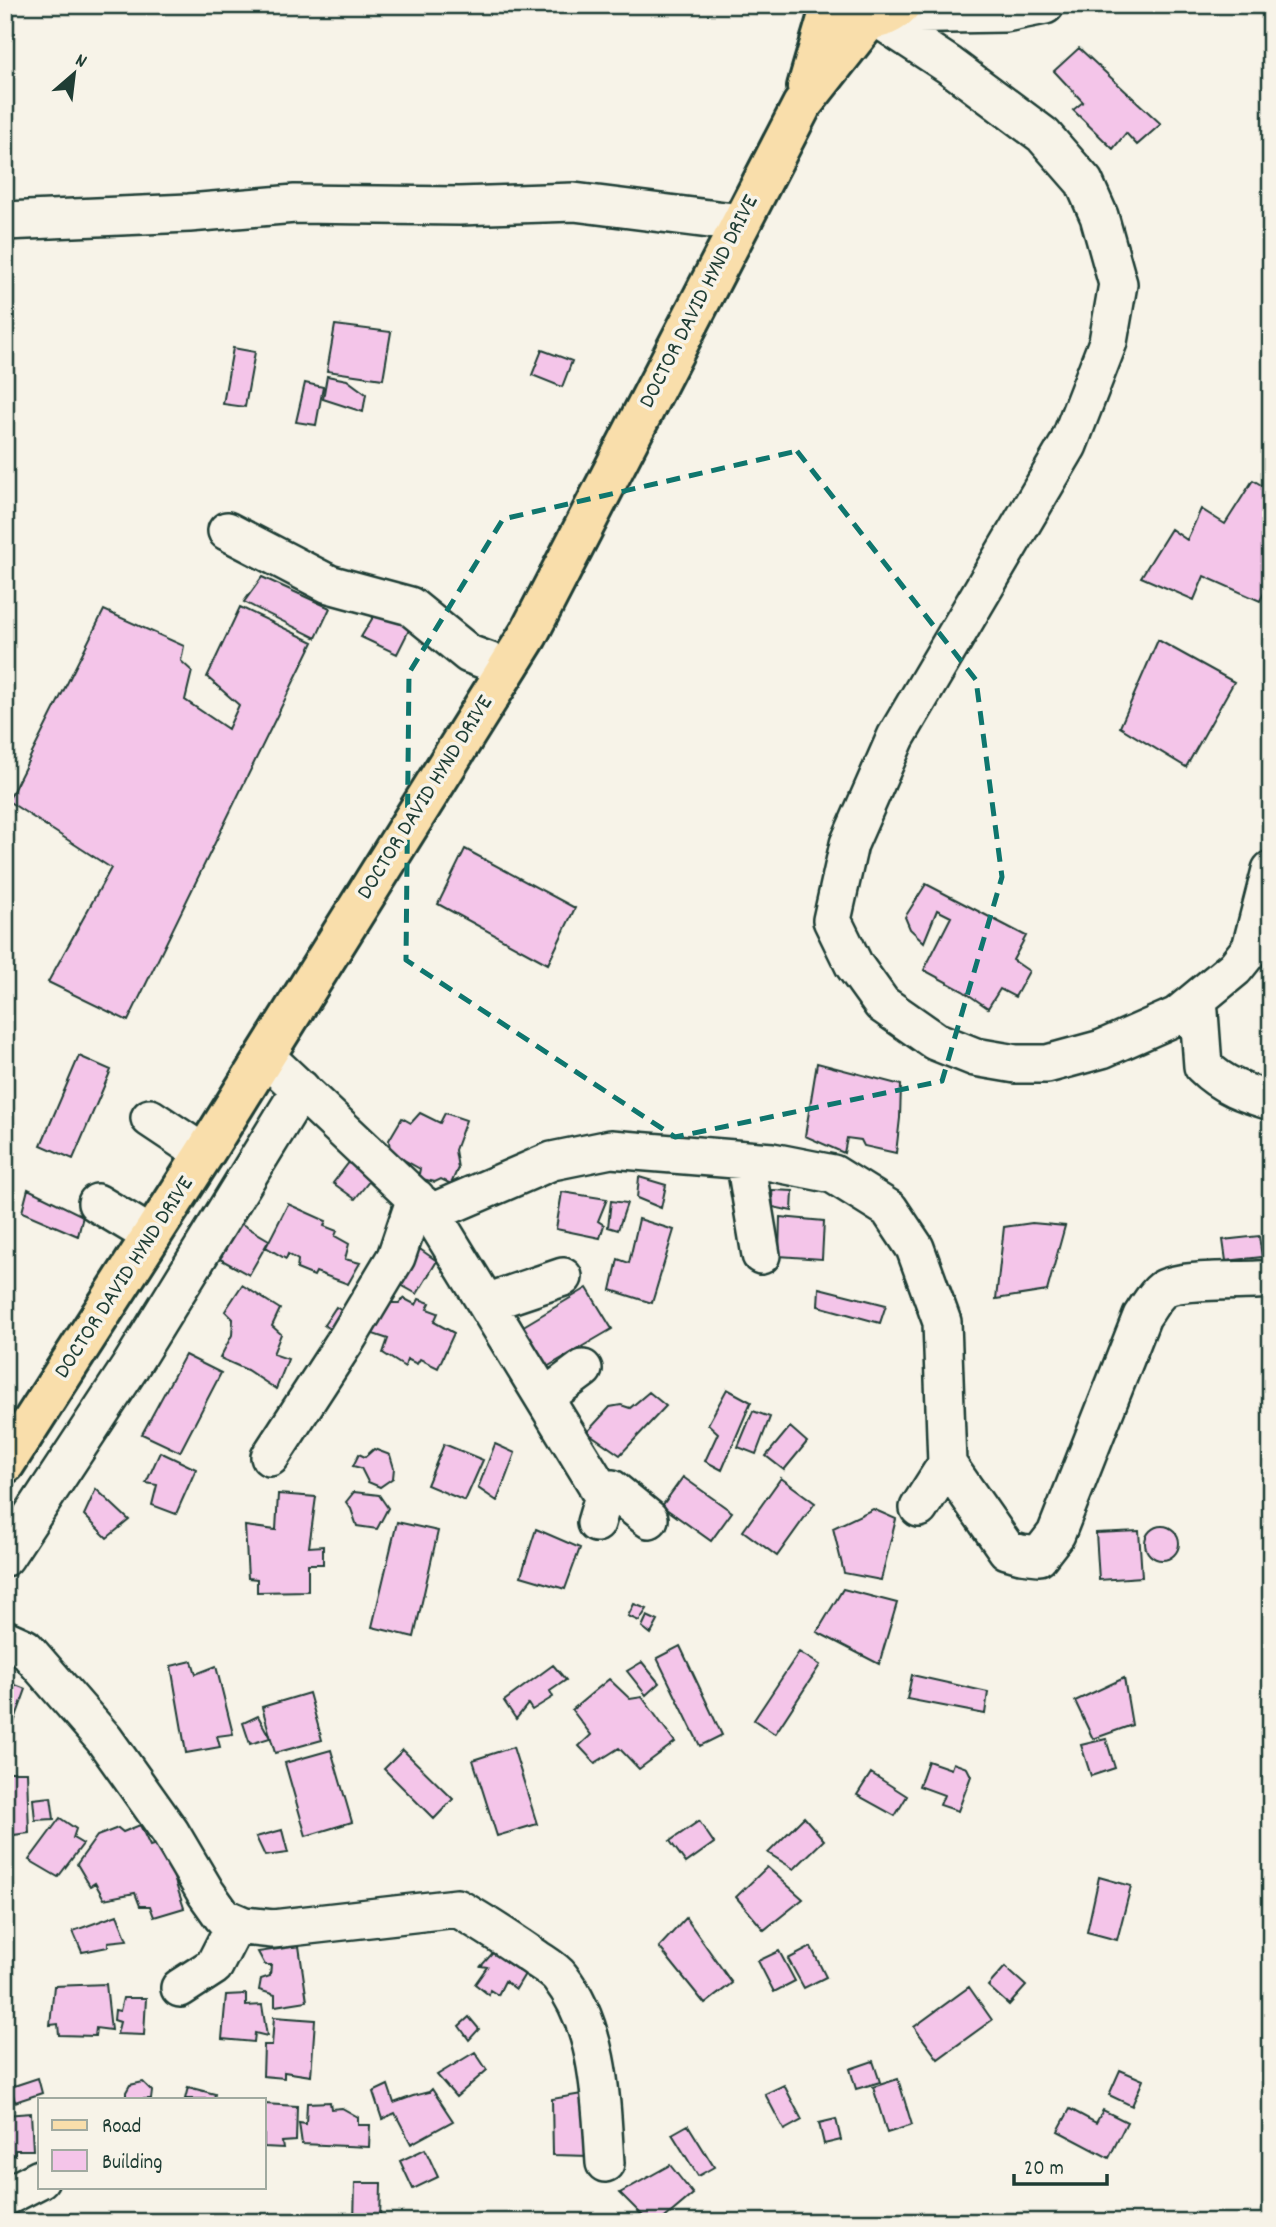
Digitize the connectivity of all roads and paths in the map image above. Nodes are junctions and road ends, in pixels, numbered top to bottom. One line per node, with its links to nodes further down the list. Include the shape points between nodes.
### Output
1 (1045, 5): 2 (street)
2 (996, 9): 3 (street)
3 (868, 12): 5 (main road, DOCTOR DAVID HYND DRIVE, via 802,105); 9 (street, via 1043,135 1084,182 1099,216 1118,285 1108,342 1068,445 896,737 849,844 832,920 854,965 882,1004 935,1041 975,1057 1046,1064 1102,1049 1177,1016)
4 (5, 221): 5 (street, via 295,204 574,202)
5 (741, 223): 7 (main road, DOCTOR DAVID HYND DRIVE)
6 (228, 531): 7 (street, via 329,584 410,606 469,654)
7 (507, 668): 10 (main road, DOCTOR DAVID HYND DRIVE)
8 (1271, 870): 9 (street, via 1251,948)
9 (1198, 999): 12 (street, via 1203,1066 1230,1087)
10 (265, 1056): 11 (street); 14 (main road, DOCTOR DAVID HYND DRIVE)
11 (301, 1089): 17 (street); 30 (street, via 130,1367)
12 (1271, 1101)
13 (150, 1118): 14 (street)
14 (204, 1154): 18 (main road, DOCTOR DAVID HYND DRIVE)
15 (745, 1160): 17 (street, via 611,1149 552,1161); 19 (street); 27 (street, via 833,1174 889,1209 909,1238 942,1322)
16 (97, 1203): 18 (street)
17 (423, 1205): 22 (street); 25 (street, via 348,1337)
18 (152, 1236): 26 (main road, DOCTOR DAVID HYND DRIVE)
19 (761, 1255)
20 (563, 1277): 22 (street)
21 (1271, 1279): 27 (street, via 1191,1282 1163,1289 1142,1316 1056,1534 1039,1556 1007,1550)
22 (486, 1303): 24 (street)
23 (583, 1369): 24 (street)
24 (544, 1398): 29 (street, via 603,1491 612,1489)
25 (270, 1457)
26 (5, 1464)
27 (947, 1464): 28 (street)
28 (919, 1508)
29 (649, 1519)
30 (5, 1557)
31 (5, 1639): 32 (street, via 25,1648 104,1739 135,1794 170,1832 223,1917)
32 (236, 1923): 33 (street, via 214,1966); 34 (street, via 273,1929 457,1908 483,1923 559,1975 580,2010 600,2094)
33 (180, 1988)
34 (605, 2163)
35 (38, 2180): 36 (street)
36 (5, 2197)

